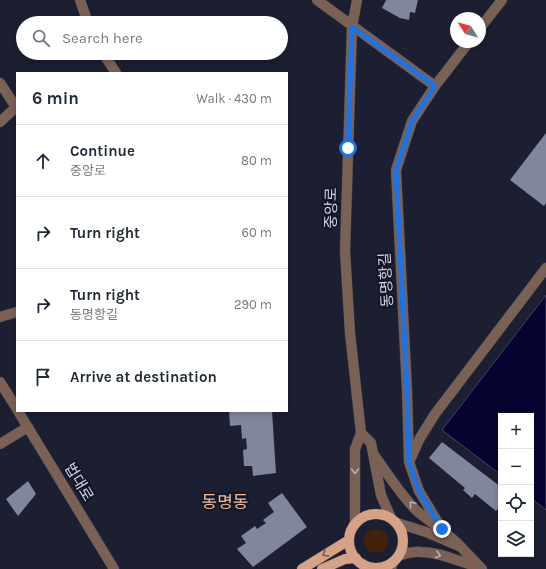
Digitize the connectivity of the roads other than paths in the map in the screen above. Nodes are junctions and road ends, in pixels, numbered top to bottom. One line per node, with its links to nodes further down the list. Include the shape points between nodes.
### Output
1 (80, 0): 5 (street)
2 (317, 0): 7 (street)
3 (357, 0): 7 (street, 중앙로)
4 (502, 0): 6 (street)
5 (86, 16)
6 (486, 20)
7 (352, 27): 12 (street); 23 (street, 중앙로, via 346,251 350,333)
8 (464, 48): 12 (street, 동명항길)
9 (108, 60): 10 (street)
10 (115, 72)
11 (0, 83): 13 (street)
12 (435, 86): 26 (street, 동명항길, via 412,121 396,170)
13 (16, 106)
14 (16, 108): 15 (street)
15 (0, 122)
16 (546, 268): 26 (street, via 435,414)
17 (16, 312): 18 (street)
18 (0, 317)
19 (0, 382): 20 (street, 법대로)
20 (16, 407)
21 (19, 412): 22 (street, 법대로)
22 (28, 427): 24 (street); 35 (street, 법대로)
23 (361, 433): 25 (street, via 371,443); 28 (street, one-way to 28, via 355,449)
24 (0, 444)
25 (374, 455): 27 (street, via 381,495); 29 (street, one-way to 25, via 418,511)
26 (409, 462): 29 (street, 동명항길, via 419,491)
27 (394, 520): 28 (main road, via 376,514 364,517); 31 (street); 32 (main road, via 403,538)
28 (355, 524): 30 (main road)
29 (442, 529): 31 (street)
30 (349, 540): 33 (main road, via 350,547); 36 (main road, one-way to 36)
31 (461, 547): 34 (street)
32 (394, 562): 33 (main road, via 373,568); 34 (street, one-way to 34, via 420,551)
33 (361, 564): 37 (main road, via 345,558)
34 (480, 567)
35 (114, 569)
36 (302, 569)
37 (322, 569)

